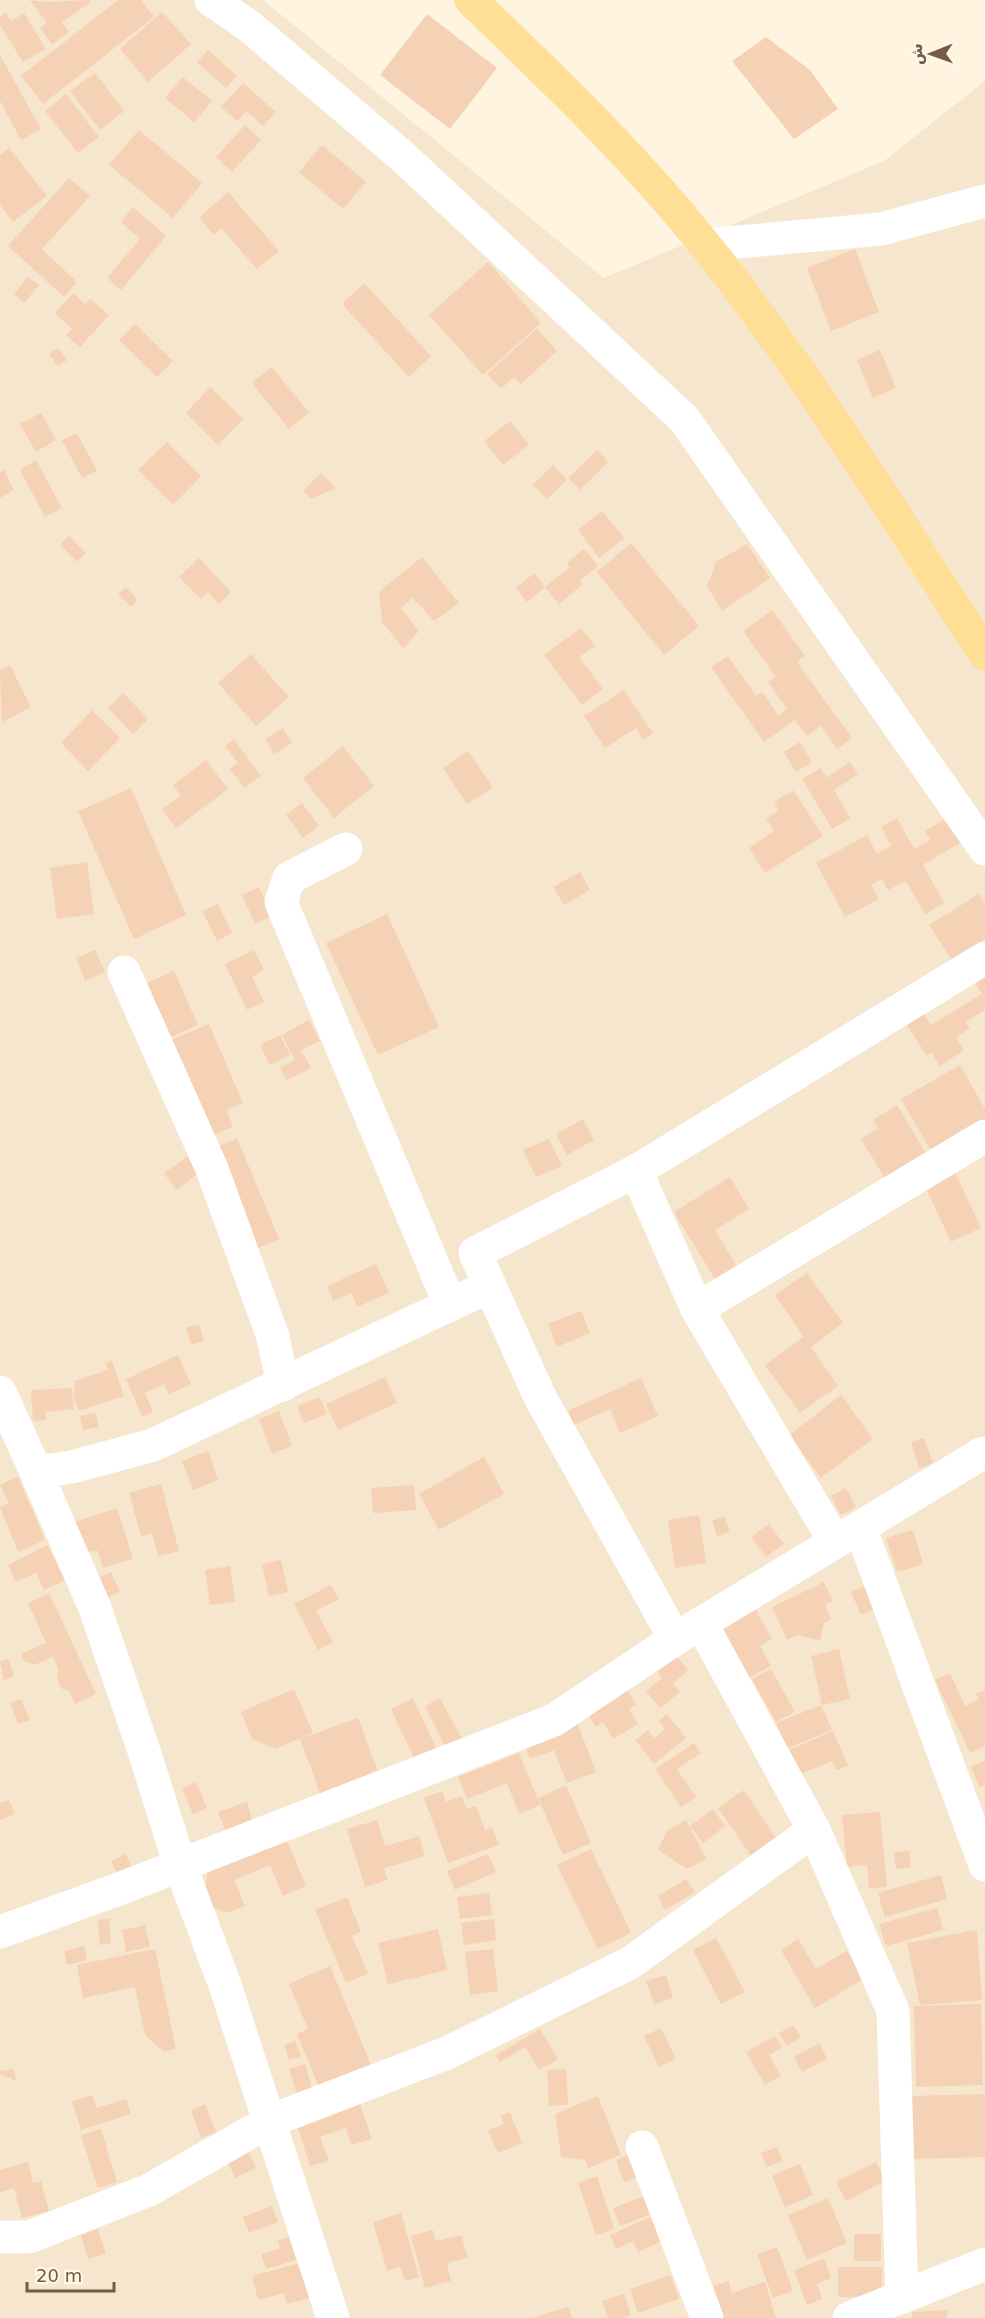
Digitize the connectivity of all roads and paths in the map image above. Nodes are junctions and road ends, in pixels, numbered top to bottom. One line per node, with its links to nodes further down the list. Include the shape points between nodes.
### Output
1 (211, 0): 7 (street, via 249,26 402,156 684,419)
2 (471, 0): 4 (main road, via 615,140)
3 (985, 201): 4 (street, via 881,229)
4 (706, 246): 5 (main road, via 790,356)
5 (985, 654)
6 (346, 849): 13 (street, via 289,878 281,902)
7 (985, 849)
8 (985, 958): 11 (street)
9 (123, 972): 15 (street, via 212,1169 273,1337)
10 (985, 1136): 14 (street)
11 (636, 1171): 12 (street, via 475,1253); 14 (street)
12 (490, 1286): 13 (street); 20 (street, via 540,1397)
13 (450, 1305): 15 (street)
14 (697, 1309): 19 (street)
15 (283, 1385): 18 (street, via 153,1445 72,1467)
16 (0, 1392): 18 (street)
17 (985, 1453): 19 (street)
18 (36, 1472): 22 (street, via 95,1608)
19 (848, 1535): 20 (street); 23 (street)
20 (688, 1631): 21 (street); 22 (street, via 554,1720)
21 (814, 1830): 25 (street, via 630,1963 447,2053); 29 (street, via 893,2011)
22 (180, 1864): 24 (street); 25 (street)
23 (985, 1865)
24 (0, 1932)
25 (270, 2121): 27 (street, via 149,2190 29,2237); 30 (street)
26 (642, 2147): 31 (street)
27 (0, 2237)
28 (985, 2264): 29 (street)
29 (902, 2297): 32 (street)
30 (333, 2318)
31 (707, 2318)
32 (849, 2318)

